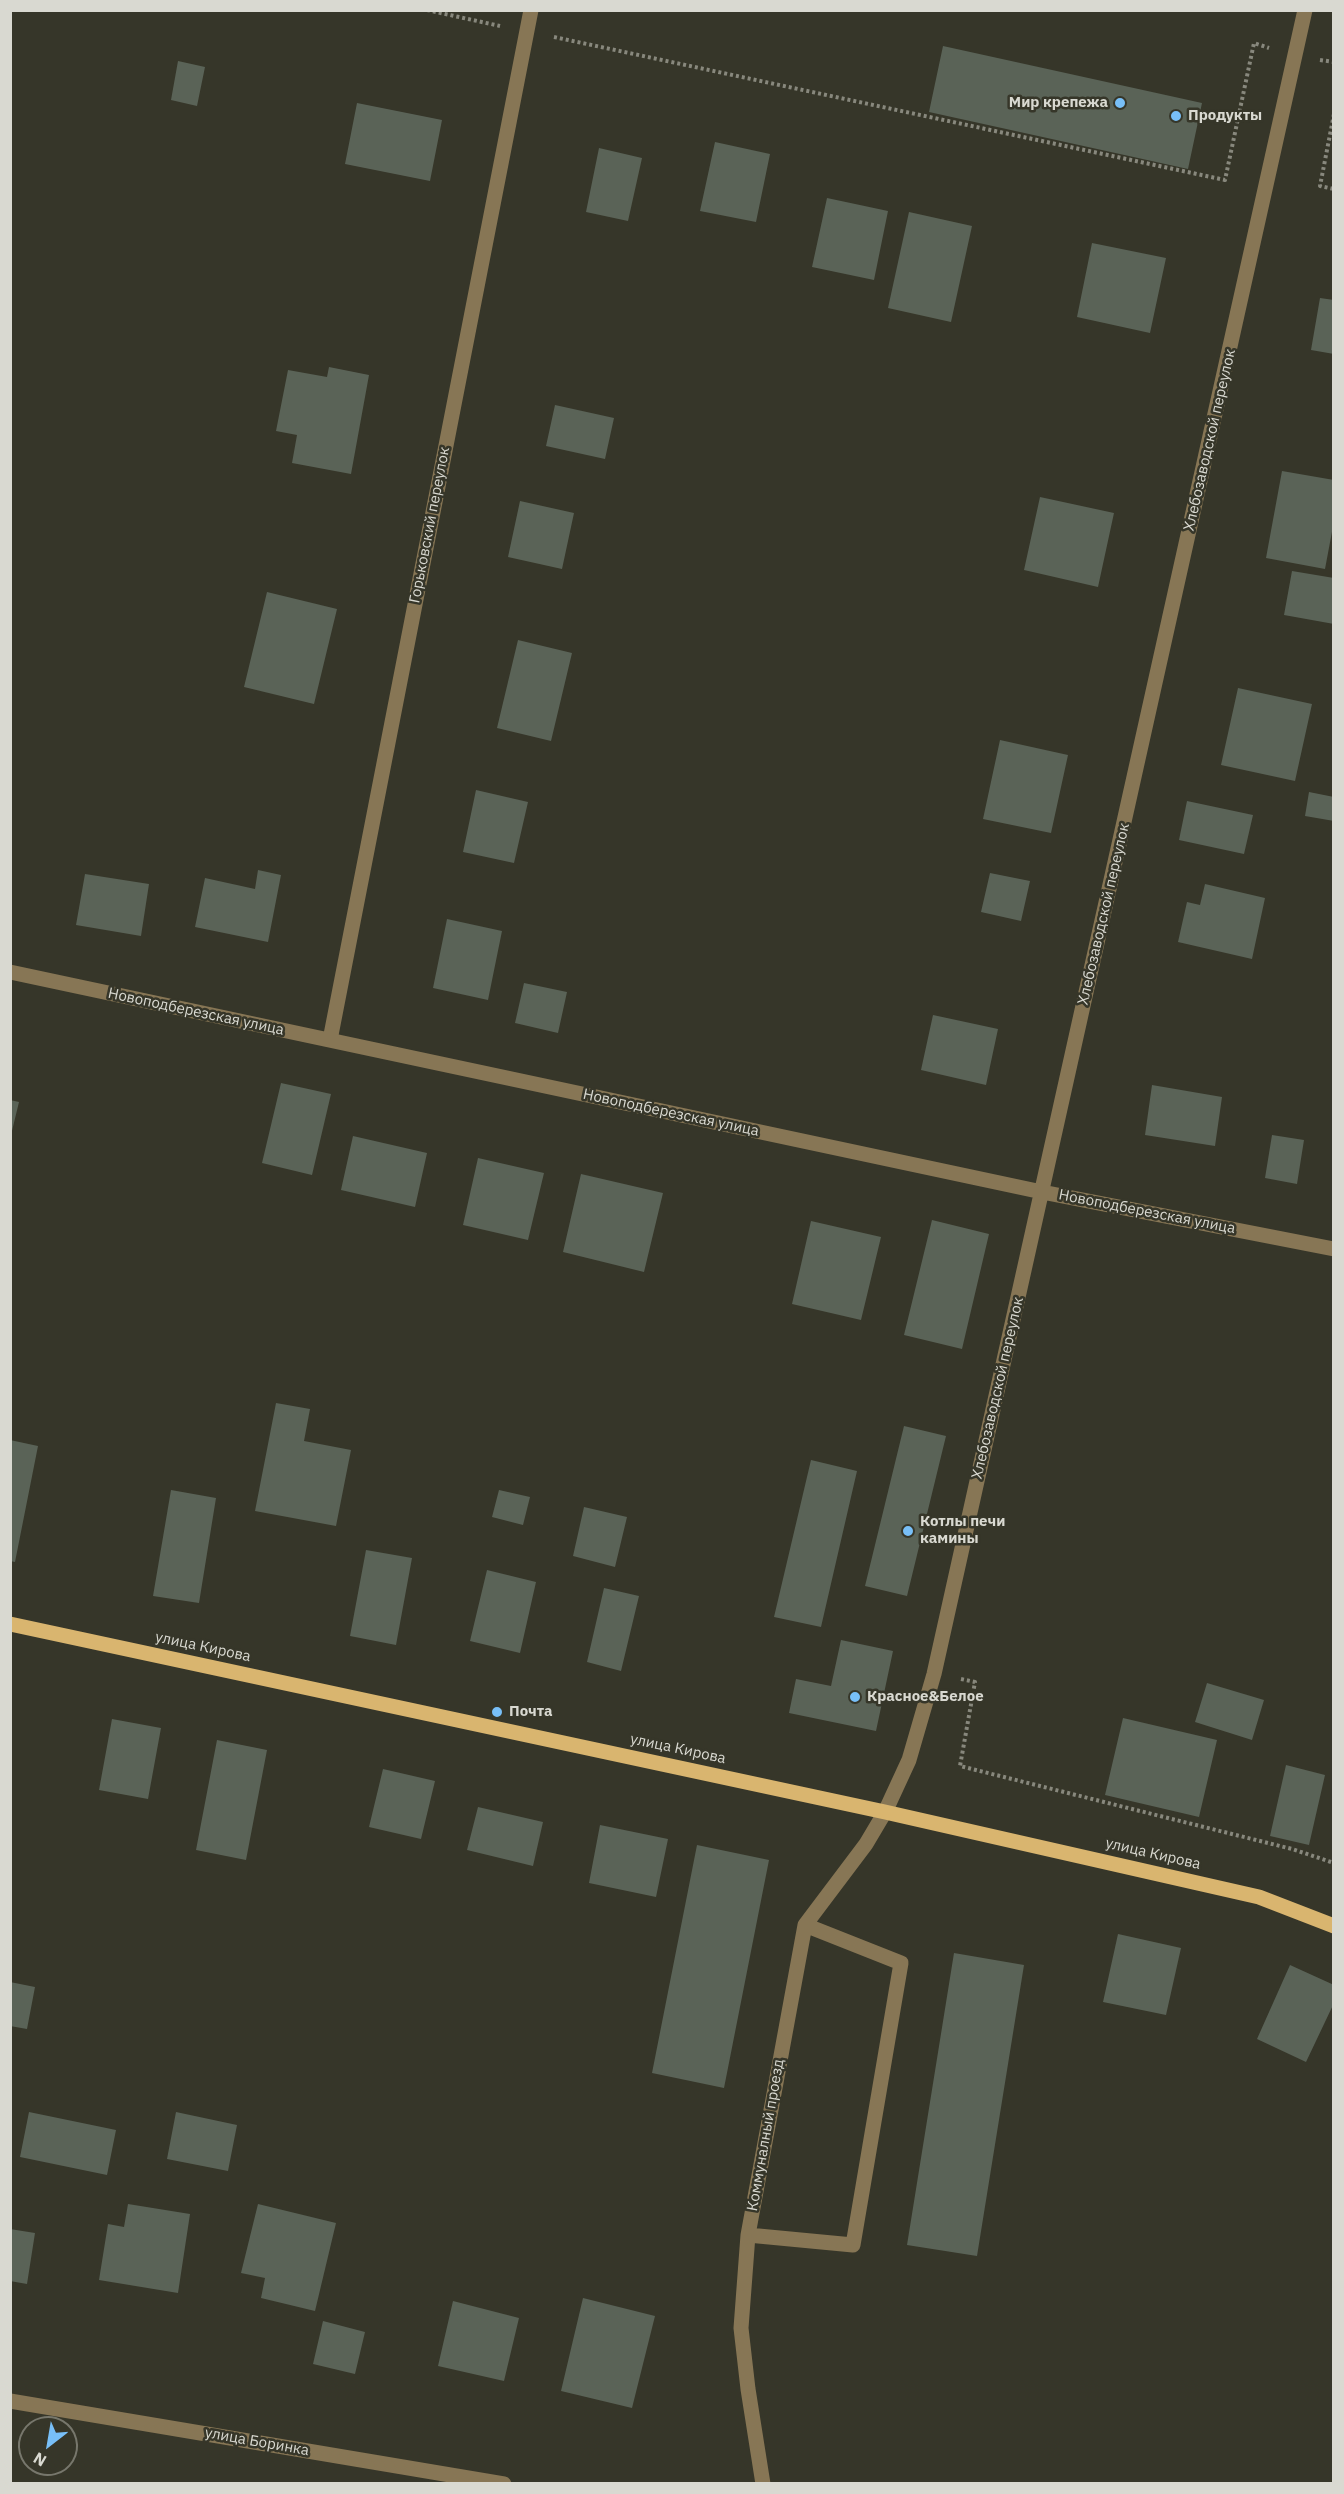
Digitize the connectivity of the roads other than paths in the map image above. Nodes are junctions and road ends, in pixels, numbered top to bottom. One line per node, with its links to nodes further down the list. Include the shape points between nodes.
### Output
1 (531, 10): 4 (street, Горьковский переулок)
2 (1305, 10): 5 (street, Хлебозаводской переулок)
3 (10, 972): 4 (street, Новоподберезская улица)
4 (330, 1040): 5 (street, Новоподберезская улица)
5 (1042, 1192): 6 (street, Новоподберезская улица); 8 (street, Хлебозаводской переулок, via 934,1674 909,1760)
6 (1334, 1249)
7 (10, 1624): 8 (main road, улица Кирова)
8 (885, 1812): 9 (street, Коммуналный проезд, via 867,1844); 10 (main road, улица Кирова, via 1259,1897)
9 (805, 1925): 11 (street, Коммуналный проезд); 11 (street, via 901,1963 853,2245)
10 (1334, 1926)
11 (748, 2235): 14 (street, Коммуналный проезд, via 741,2328)
12 (10, 2401): 13 (street, улица Боринка)
13 (504, 2484)
14 (763, 2484)

